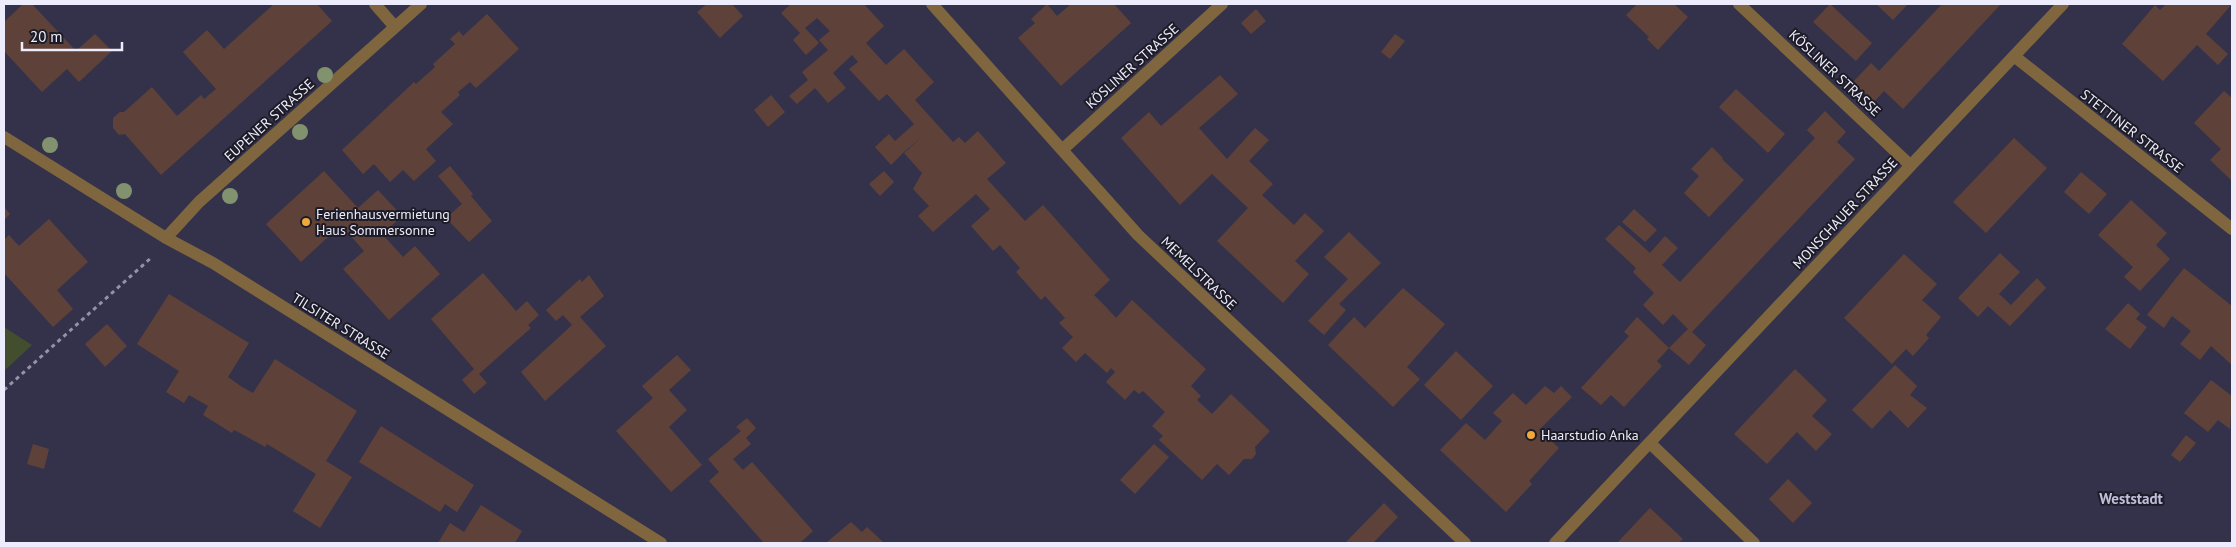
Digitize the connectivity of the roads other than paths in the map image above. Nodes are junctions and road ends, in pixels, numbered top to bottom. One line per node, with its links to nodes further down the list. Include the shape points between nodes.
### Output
1 (375, 4): 7 (street)
2 (421, 4): 7 (street, EUPENER STRASSE)
3 (932, 4): 10 (street, MEMELSTRASSE)
4 (1222, 4): 10 (street, KÖSLINER STRASSE)
5 (1738, 4): 11 (street, KÖSLINER STRASSE)
6 (2063, 4): 8 (street, MONSCHAUER STRASSE)
7 (395, 27): 13 (street, EUPENER STRASSE, via 199,202)
8 (2014, 56): 11 (street, MONSCHAUER STRASSE); 12 (street, STETTINER STRASSE)
9 (4, 137): 13 (street, TILSITER STRASSE)
10 (1062, 150): 16 (street, MEMELSTRASSE, via 1158,254)
11 (1910, 165): 14 (street, MONSCHAUER STRASSE)
12 (2232, 229)
13 (166, 238): 15 (street, TILSITER STRASSE, via 222,268)
14 (1650, 443): 17 (street, MONSCHAUER STRASSE); 18 (street)
15 (661, 543)
16 (1466, 543)
17 (1556, 543)
18 (1754, 543)

